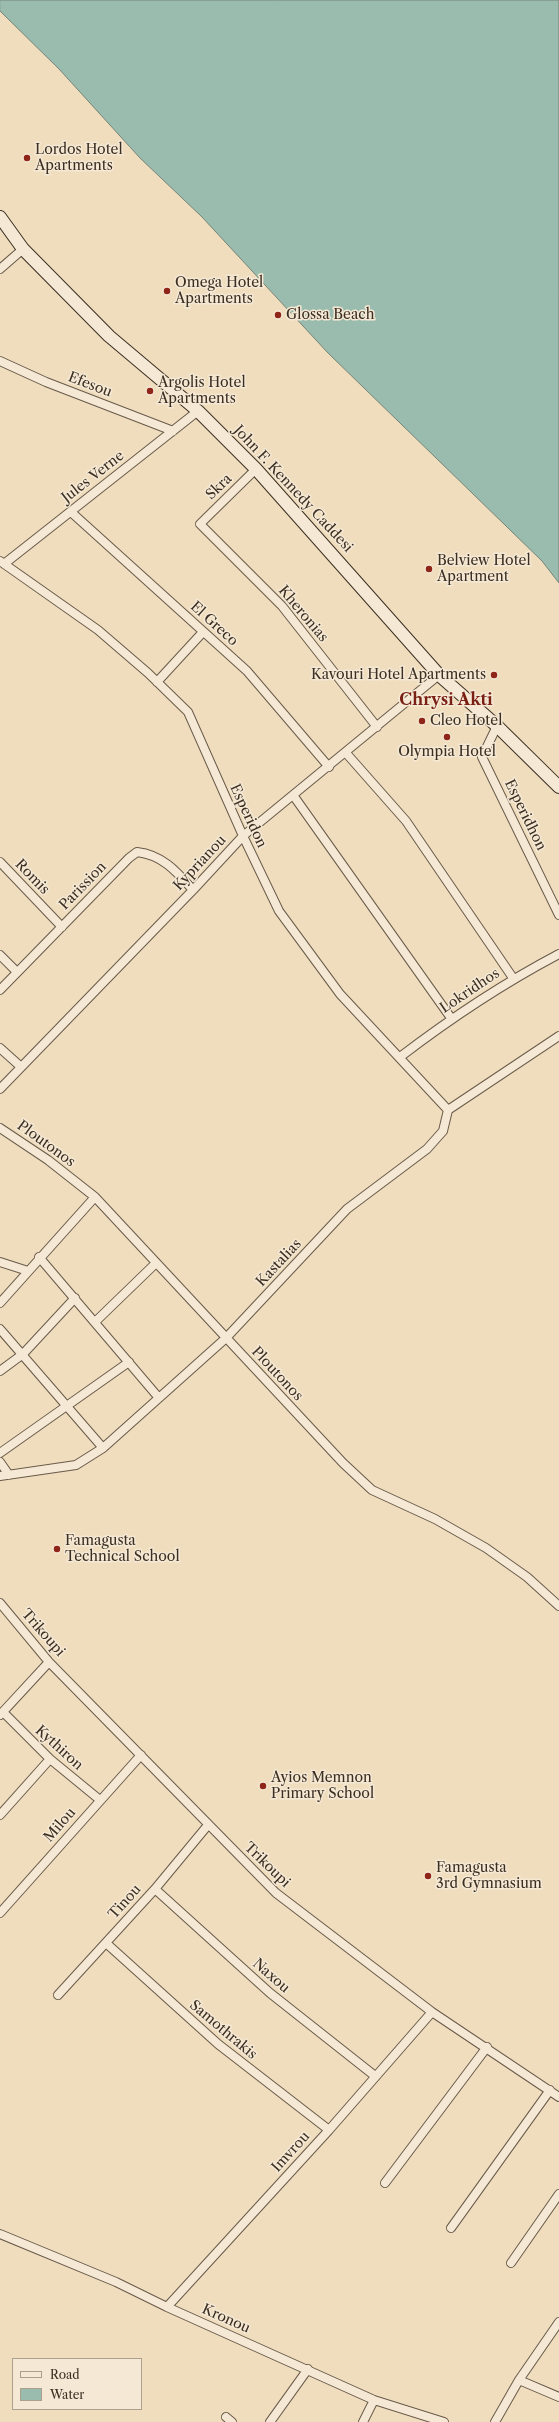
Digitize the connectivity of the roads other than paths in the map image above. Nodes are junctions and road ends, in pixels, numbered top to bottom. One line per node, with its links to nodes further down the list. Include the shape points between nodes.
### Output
1 (0, 217): 2 (street, John F. Kennedy Caddesi)
2 (22, 250): 3 (street); 5 (street, John F. Kennedy Caddesi, via 109,336)
3 (0, 268)
4 (0, 361): 6 (street, Efesou, via 46,382)
5 (198, 411): 6 (street, Jules Verne); 7 (street, John F. Kennedy Caddesi)
6 (172, 431): 8 (street, Jules Verne)
7 (256, 469): 9 (street, Skra); 12 (street, John F. Kennedy Caddesi)
8 (71, 512): 10 (street, Jules Verne); 11 (street, El Greco)
9 (200, 524): 15 (street, Kheronias, via 282,606)
10 (2, 563): 13 (street, Esperidon, via 98,630)
11 (203, 632): 13 (street); 17 (street, El Greco, via 246,671)
12 (439, 675): 14 (street, John F. Kennedy Caddesi); 15 (street, Kyprianou)
13 (157, 682): 20 (street, Esperidon, via 188,712)
14 (497, 726): 18 (street, John F. Kennedy Caddesi); 23 (street, Esperidhon, via 482,757)
15 (377, 727): 16 (street, Kyprianou)
16 (346, 753): 17 (street, Kyprianou); 28 (street, via 406,821)
17 (329, 767): 19 (street, Kyprianou)
18 (559, 787)
19 (293, 794): 20 (street, Kyprianou); 30 (street)
20 (243, 836): 22 (street, Kyprianou); 33 (street, Esperidon, via 279,911 340,994)
21 (0, 862): 24 (street, Romis)
22 (193, 890): 24 (street, Parission, via 171,866 152,854 137,852); 34 (street, Kyprianou)
23 (559, 915)
24 (62, 927): 27 (street, Parission)
25 (559, 954): 28 (street, Lokridhos)
26 (0, 955): 27 (street)
27 (17, 972): 29 (street, Parission)
28 (513, 978): 30 (street, Lokridhos)
29 (0, 990)
30 (451, 1018): 33 (street, Lokridhos)
31 (559, 1036): 36 (street)
32 (0, 1048): 34 (street)
33 (400, 1058): 36 (street, Esperidon)
34 (20, 1066): 35 (street, Kyprianou)
35 (0, 1089)
36 (448, 1110): 47 (street, Kastalias, via 443,1131 427,1149 347,1209)
37 (0, 1128): 38 (street, Ploutonos, via 48,1160)
38 (95, 1197): 39 (street); 41 (street, Ploutonos)
39 (39, 1257): 42 (street); 43 (street)
40 (0, 1262): 42 (street)
41 (156, 1263): 45 (street); 47 (street, Ploutonos)
42 (28, 1271): 44 (street)
43 (75, 1298): 45 (street); 48 (street)
44 (0, 1303)
45 (95, 1322): 49 (street)
46 (0, 1329): 48 (street)
47 (226, 1338): 51 (street, Kastalias); 59 (street, Ploutonos, via 372,1490 435,1519 486,1548 527,1577)
48 (22, 1354): 50 (street); 52 (street)
49 (129, 1362): 51 (street); 52 (street)
50 (0, 1371)
51 (159, 1398): 53 (street, Kastalias)
52 (67, 1407): 53 (street); 54 (street)
53 (103, 1448): 56 (street, Kastalias, via 76,1465)
54 (0, 1453)
55 (0, 1462): 56 (street)
56 (9, 1475): 57 (street, Kastalias)
57 (0, 1476)
58 (0, 1605): 60 (street, Trikoupi)
59 (559, 1606)
60 (49, 1662): 61 (street); 62 (street, Trikoupi)
61 (1, 1714): 63 (street, Kythiron)
62 (141, 1754): 64 (street, Milou); 66 (street, Trikoupi)
63 (50, 1759): 64 (street, Kythiron); 65 (street)
64 (100, 1800): 68 (street, Milou)
65 (0, 1815)
66 (208, 1825): 67 (street, Tinou); 71 (street, Trikoupi, via 276,1893)
67 (155, 1889): 69 (street, Tinou); 73 (street, Naxou, via 270,1993)
68 (0, 1913)
69 (106, 1943): 70 (street, Tinou); 76 (street, Samothrakis, via 218,2044)
70 (58, 1995)
71 (432, 2012): 72 (street, Trikoupi); 73 (street, Imvrou)
72 (487, 2048): 74 (street, Trikoupi); 77 (street)
73 (375, 2076): 76 (street, Imvrou)
74 (550, 2090): 75 (street, Trikoupi); 79 (street)
75 (559, 2097)
76 (329, 2130): 82 (street, Imvrou)
77 (385, 2183)
78 (559, 2194): 81 (street)
79 (451, 2228)
80 (0, 2234): 82 (street, Kronou, via 116,2282)
81 (511, 2263)
82 (167, 2307): 84 (street, Kronou)
83 (559, 2322): 85 (street)
84 (308, 2369): 87 (street, Kronou); 88 (street)
85 (518, 2380): 86 (street); 91 (street)
86 (559, 2398)
87 (374, 2400): 89 (street); 90 (street, Kronou)
88 (270, 2422)
89 (363, 2422)
90 (444, 2422)
91 (494, 2422)

